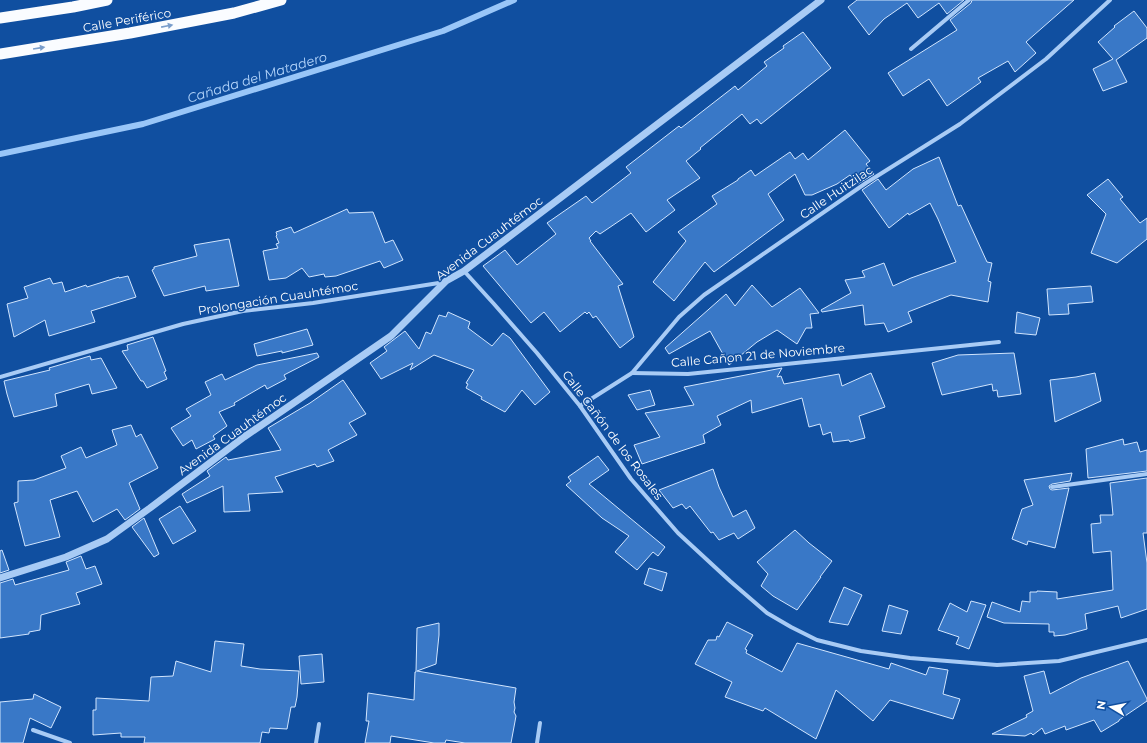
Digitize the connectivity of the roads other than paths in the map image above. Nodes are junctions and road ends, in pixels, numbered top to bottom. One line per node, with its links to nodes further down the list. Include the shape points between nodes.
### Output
1 (107, 0): 6 (highway, Calle Periférico)
2 (281, 0): 8 (highway, Calle Periférico, one-way to 2, via 234,13)
3 (821, 0): 9 (street, Avenida Cuauhtémoc)
4 (969, 0): 7 (street)
5 (1110, 0): 12 (street, Calle Huitzilac, via 1046,59 960,124 866,184 704,295 679,317)
6 (0, 18)
7 (911, 49)
8 (0, 54)
9 (464, 271): 10 (street, Avenida Cuauhtémoc); 14 (street, Calle Cañón de los Rosales, via 538,354)
10 (446, 281): 13 (street, Prolongación Cuauhtémoc, via 313,303 243,311 183,324); 17 (street, Avenida Cuauhtémoc, via 391,336 244,438 107,538 66,557)
11 (999, 342): 12 (street, Calle Cañon 21 de Noviembre, via 688,374)
12 (632, 373): 14 (street, Calle Huitzilac)
13 (0, 377)
14 (580, 406): 18 (street, Calle Cañón de los Rosales, via 631,479 678,533 767,613 818,640 861,651 910,658 997,665 1059,661)
15 (1147, 474): 16 (street)
16 (1052, 488)
17 (0, 578)
18 (1147, 640)
19 (319, 724): 23 (street)
20 (540, 724): 24 (street)
21 (33, 730): 22 (street)
22 (70, 743)
23 (316, 743)
24 (537, 743)

